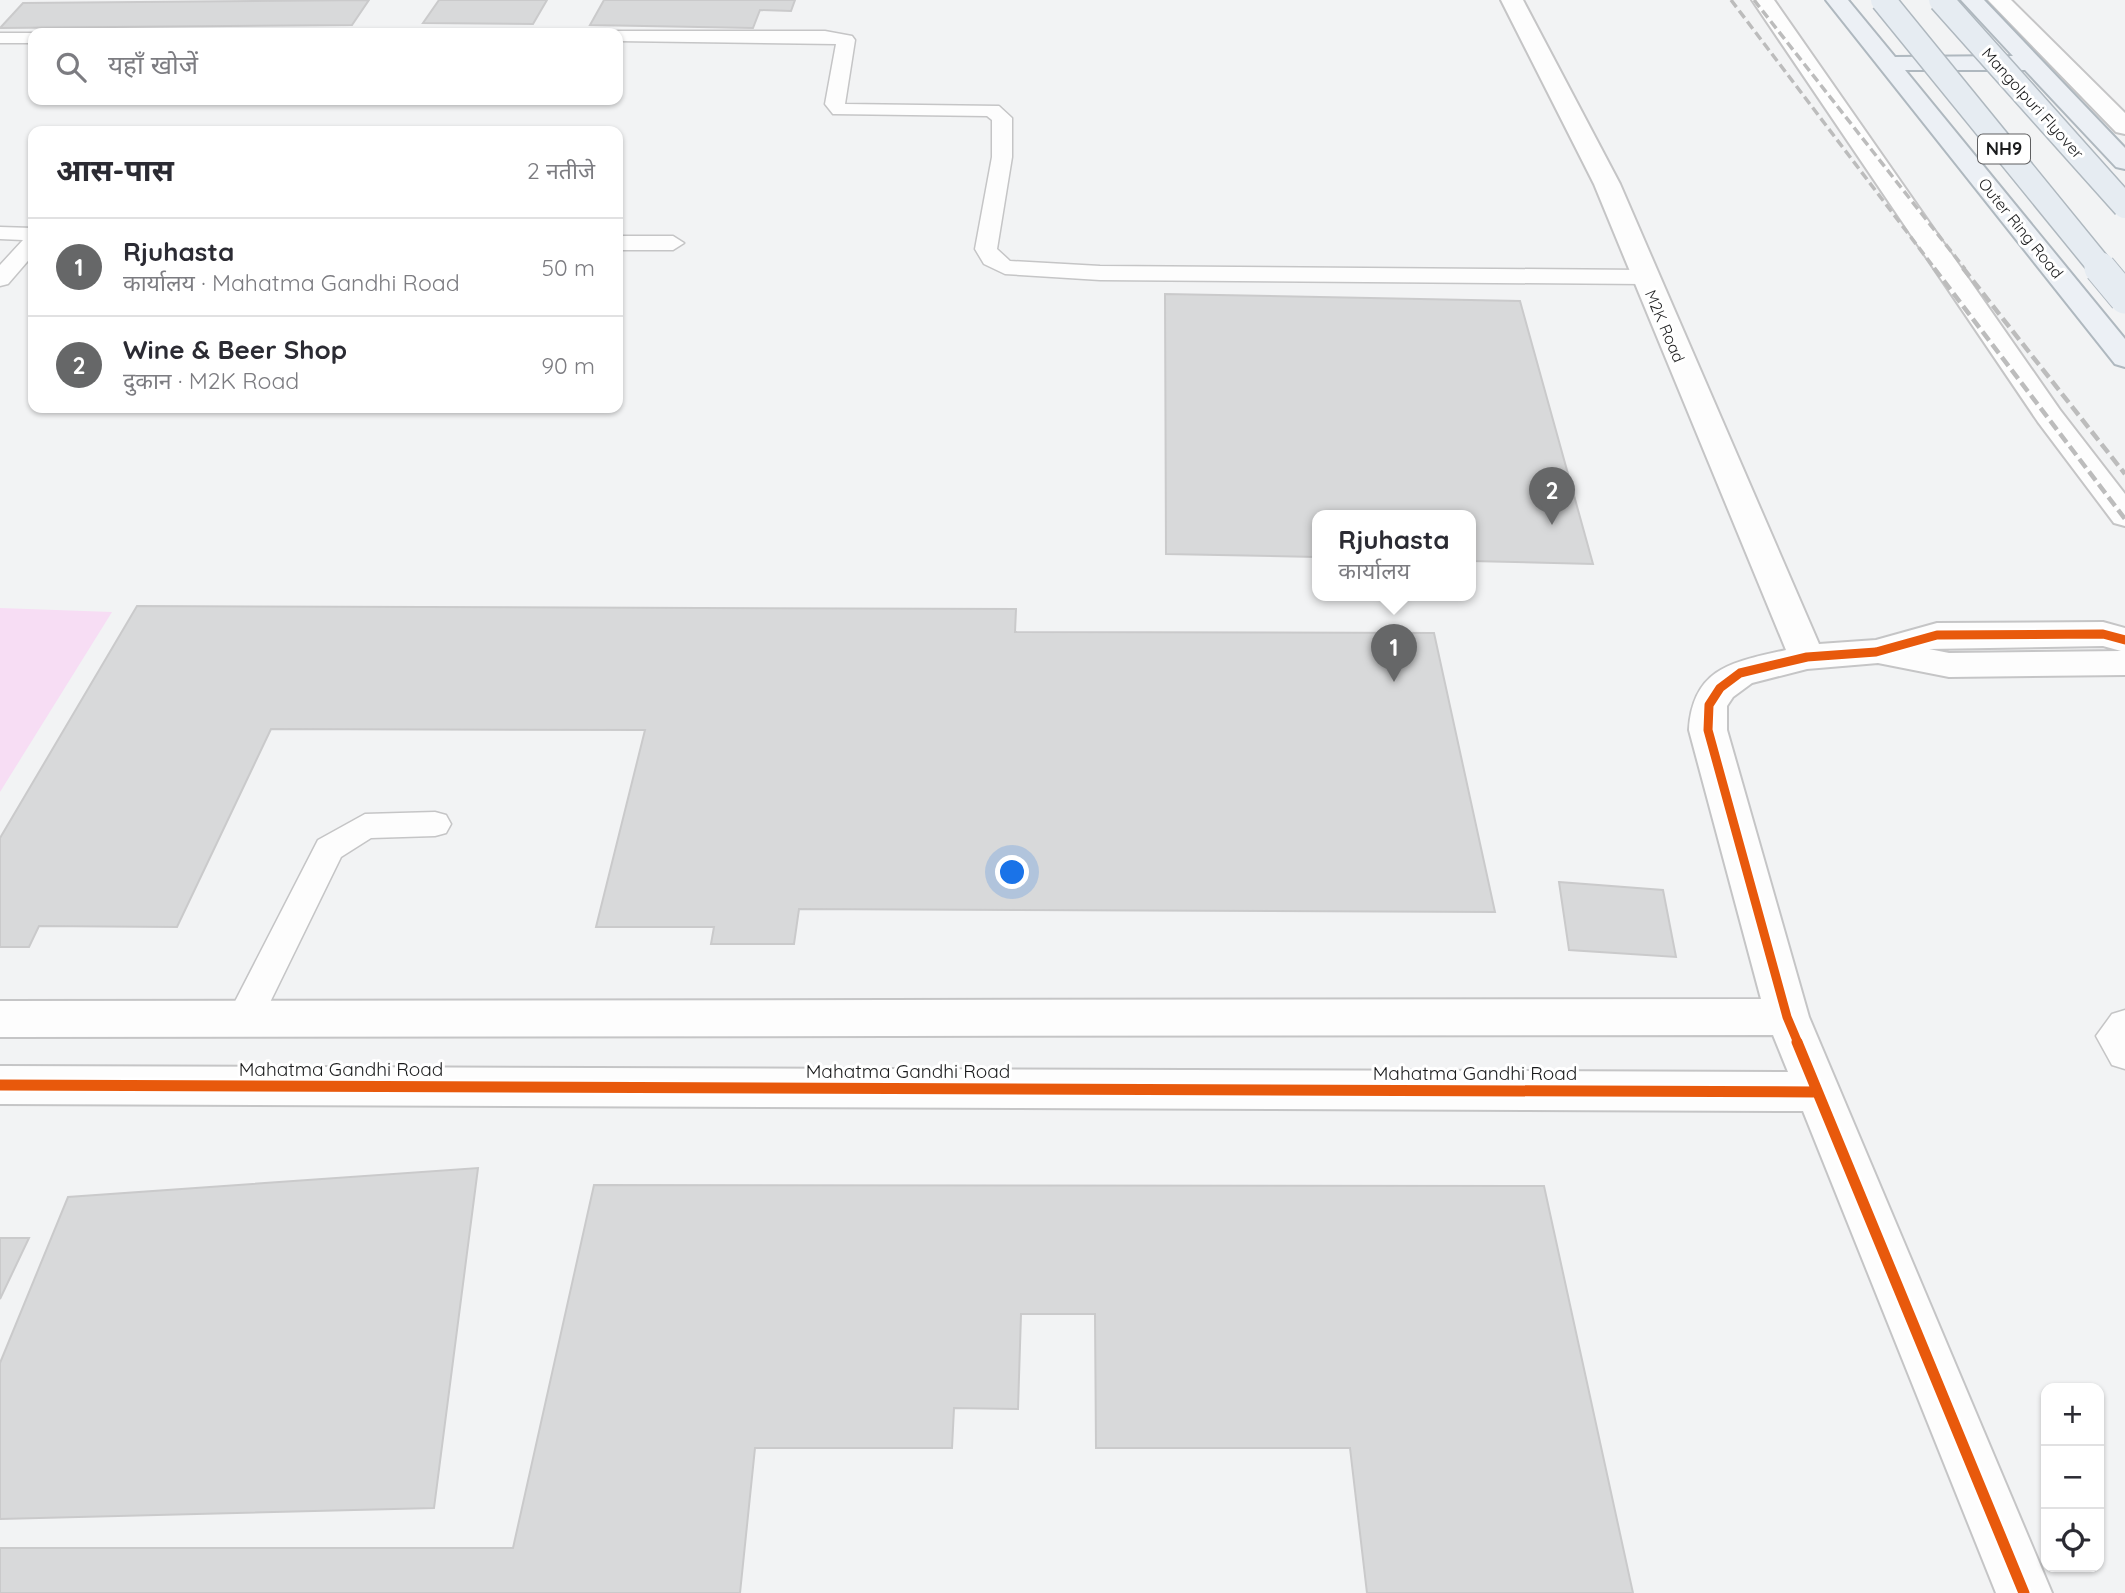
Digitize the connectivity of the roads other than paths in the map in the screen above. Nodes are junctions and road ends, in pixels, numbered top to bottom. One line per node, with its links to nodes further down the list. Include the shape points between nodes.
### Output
1 (1512, 0): 21 (street, M2K Road, via 1606,184)
2 (1763, 0): 25 (street, via 2049,416)
3 (1837, 0): 12 (main road, Outer Ring Road)
4 (1883, 0): 23 (highway, NH9, bridge)
5 (1941, 0): 15 (highway, Mangolpuri Flyover / NH9, bridge)
6 (1972, 0): 11 (main road)
7 (1999, 0): 13 (street)
8 (623, 36): 21 (lane, via 825,36 846,40 835,104 840,110 992,110 1002,118 1002,157 986,249 1005,267 1100,273)
9 (0, 38): 10 (lane)
10 (28, 38)
11 (2032, 63): 12 (main road); 14 (main road)
12 (1888, 64): 24 (main road, Outer Ring Road)
13 (2125, 127)
14 (2125, 162)
15 (2125, 206)
16 (0, 233): 17 (lane)
17 (28, 234)
18 (623, 243): 19 (lane)
19 (673, 243)
20 (28, 247): 22 (lane)
21 (1644, 277): 28 (street, M2K Road)
22 (0, 278)
23 (2125, 298)
24 (2125, 358)
25 (2125, 516)
26 (2125, 640): 27 (street, via 2103,634 1937,635)
27 (1876, 652): 28 (street); 29 (street, via 1949,665)
28 (1807, 657): 31 (street, via 1740,673 1720,688 1709,705 1707,730)
29 (2125, 663)
30 (435, 824): 33 (lane, via 365,825 329,849)
31 (1787, 1017): 33 (street); 37 (street)
32 (0, 1019): 33 (street)
33 (244, 1019)
34 (2125, 1025): 35 (lane, via 2114,1036)
35 (2125, 1054)
36 (0, 1085): 37 (street, Mahatma Gandhi Road)
37 (1816, 1092): 38 (street)
38 (2024, 1593)

